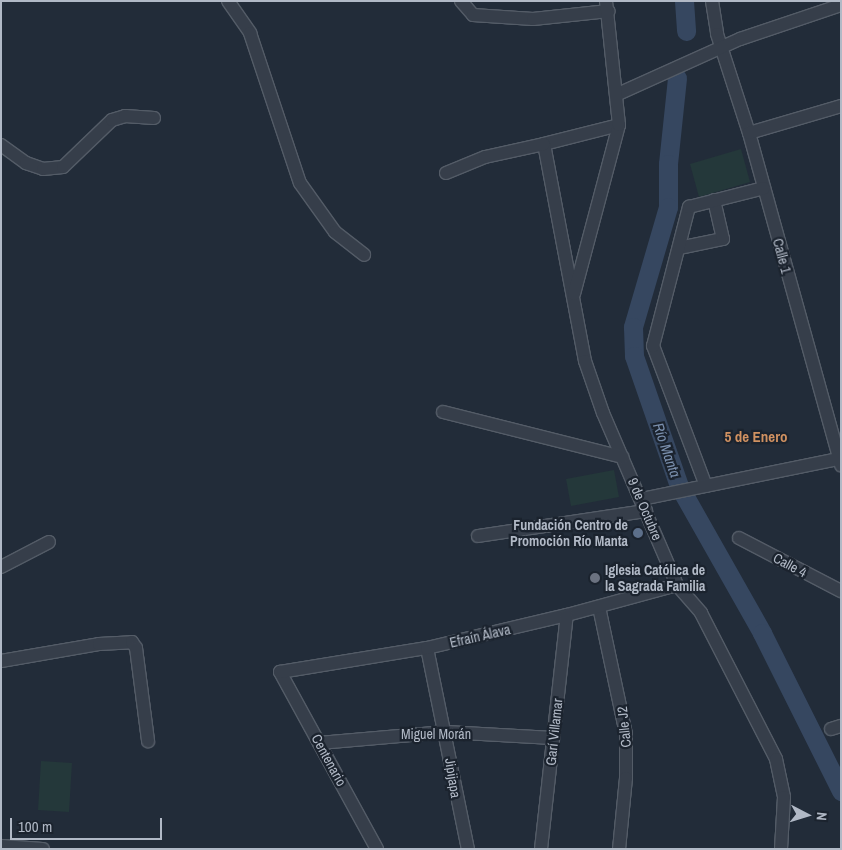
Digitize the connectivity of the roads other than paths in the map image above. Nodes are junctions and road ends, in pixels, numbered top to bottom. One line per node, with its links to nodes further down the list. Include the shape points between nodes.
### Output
1 (228, 1): 18 (street, via 250,33 300,183 335,232)
2 (461, 1): 5 (street, via 473,15 533,19)
3 (712, 1): 6 (street, Calle 1)
4 (841, 5): 6 (street)
5 (608, 6): 7 (street, 9 de Octubre)
6 (722, 47): 7 (street); 11 (street, Calle 1)
7 (618, 94): 10 (street, 9 de Octubre)
8 (841, 106): 11 (street)
9 (154, 118): 13 (street, via 124,116 112,120 63,167 43,169 26,163)
10 (620, 124): 12 (street); 19 (street, 9 de Octubre)
11 (749, 133): 15 (street, Calle 1)
12 (544, 144): 14 (street, via 485,157); 19 (street, 9 de Octubre)
13 (1, 145)
14 (446, 173)
15 (764, 188): 16 (street); 22 (street, Calle 1)
16 (714, 200): 17 (street, via 689,207); 17 (street, via 723,239)
17 (679, 248): 23 (street, via 653,346)
18 (364, 255)
19 (574, 297): 21 (street, 9 de Octubre, via 585,361)
20 (443, 412): 21 (street)
21 (622, 457): 24 (street, 9 de Octubre)
22 (840, 462): 23 (street)
23 (701, 487): 24 (street, via 662,494)
24 (644, 505): 25 (street); 29 (street, 9 de Octubre)
25 (478, 536)
26 (739, 538): 30 (street, Calle 4)
27 (49, 542): 28 (street)
28 (1, 567)
29 (677, 585): 31 (street, Efraín Álava); 46 (street, 9 de Octubre, via 701,613 776,760 784,797)
30 (841, 591)
31 (599, 607): 32 (street, Efraín Álava); 45 (street, Calle J2, via 626,734)
32 (566, 616): 33 (street, Efraín Álava); 37 (street, Garí Villamar)
33 (427, 648): 35 (street, Efraín Álava); 36 (street, Jipijapa)
34 (1, 661): 38 (street, via 99,644 132,642 136,648)
35 (280, 672): 39 (street, Centenario)
36 (446, 732): 37 (street, Miguel Morán); 39 (street, Miguel Morán); 43 (street, Jipijapa)
37 (554, 738): 44 (street, Garí Villamar)
38 (148, 741)
39 (319, 743): 42 (street, Centenario)
40 (4, 845): 41 (street)
41 (43, 849)
42 (377, 849)
43 (468, 849)
44 (541, 849)
45 (620, 849)
46 (781, 849)

